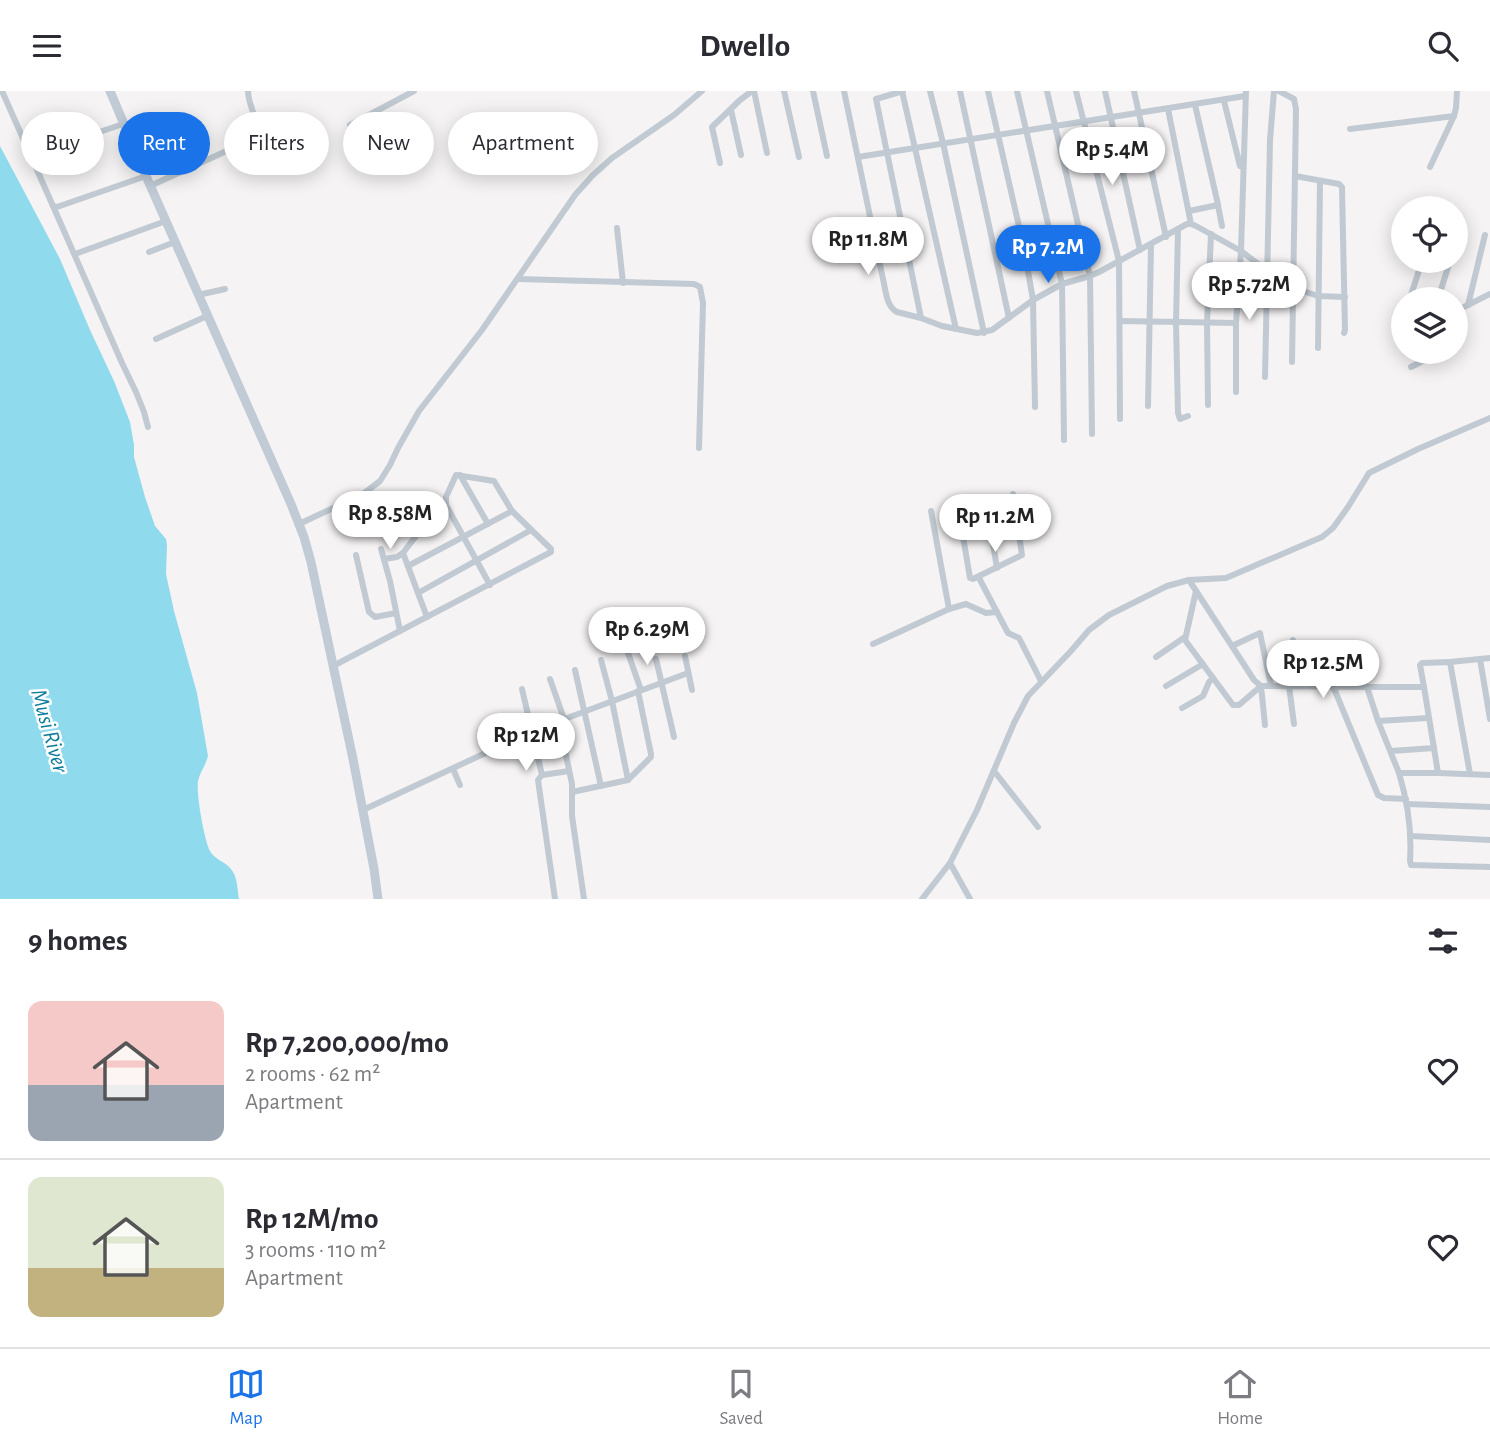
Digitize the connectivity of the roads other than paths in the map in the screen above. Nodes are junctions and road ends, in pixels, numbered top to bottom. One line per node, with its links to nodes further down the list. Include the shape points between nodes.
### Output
1 (2, 91): 36 (street)
2 (110, 91): 27 (street)
3 (248, 91): 54 (street, via 257,137)
4 (414, 91): 28 (street)
5 (702, 91): 75 (street, via 593,175)
6 (753, 91): 26 (street); 42 (street)
7 (784, 91): 45 (street)
8 (813, 91): 44 (street)
9 (844, 91): 46 (street)
10 (902, 91): 40 (street); 41 (street, via 876,99)
11 (930, 91): 39 (street)
12 (960, 91): 38 (street)
13 (988, 91): 37 (street)
14 (1017, 91): 35 (street)
15 (1047, 91): 33 (street)
16 (1076, 91): 32 (street)
17 (1105, 91): 31 (street)
18 (1134, 91): 29 (street)
19 (1276, 91): 21 (street); 73 (street, via 1270,140)
20 (1457, 91): 30 (street)
21 (1288, 93): 52 (street, via 1296,109)
22 (1245, 94): 23 (street); 50 (street)
23 (1224, 101): 24 (street); 50 (street)
24 (1195, 105): 25 (street); 55 (street)
25 (1168, 109): 29 (street); 57 (street)
26 (731, 110): 43 (street); 47 (street, via 712,127)
27 (118, 112)
28 (374, 112)
29 (1138, 113): 31 (street); 65 (street)
30 (1454, 116): 34 (street); 48 (street)
31 (1111, 118): 32 (street); 68 (street)
32 (1083, 122): 33 (street); 72 (street)
33 (1055, 126): 35 (street); 74 (street)
34 (1350, 129)
35 (1027, 130): 37 (street); 77 (street)
36 (21, 132)
37 (998, 134): 38 (street); 85 (street)
38 (971, 139): 39 (street); 89 (street)
39 (943, 143): 40 (street); 96 (street)
40 (915, 148): 41 (street); 95 (street)
41 (888, 152): 46 (street); 88 (street)
42 (767, 153)
43 (741, 155)
44 (827, 156)
45 (799, 157)
46 (858, 157): 88 (street, via 890,306)
47 (720, 163)
48 (1430, 167)
49 (40, 175): 56 (street)
50 (1243, 175): 69 (street)
51 (146, 176): 54 (street); 56 (street)
52 (1295, 176): 53 (street); 78 (street)
53 (1320, 181): 83 (street); 84 (street, via 1342,187)
54 (150, 186): 58 (street)
55 (1218, 205): 57 (street); 60 (street)
56 (53, 206): 71 (street)
57 (1189, 211): 59 (street)
58 (166, 221): 66 (street); 71 (street)
59 (1192, 223): 62 (street); 63 (street)
60 (1222, 226)
61 (617, 228): 76 (street)
62 (1178, 229): 65 (street); 92 (street)
63 (1211, 234): 69 (street); 93 (street)
64 (1485, 235): 80 (street)
65 (1166, 237): 67 (street)
66 (175, 242): 70 (street); 82 (street)
67 (1151, 245): 68 (street); 91 (street)
68 (1140, 250): 72 (street)
69 (1241, 251): 73 (street); 94 (street)
70 (149, 252)
71 (75, 254): 111 (street)
72 (1119, 261): 74 (street); 90 (street)
73 (1268, 271): 78 (street); 103 (street)
74 (1090, 276): 77 (street); 112 (street)
75 (518, 279): 76 (street); 122 (street, via 419,411 380,481 363,494)
76 (623, 282): 114 (street, via 694,284 702,289)
77 (1062, 284): 85 (street); 113 (street)
78 (1294, 288): 83 (street); 100 (street)
79 (225, 289): 82 (street)
80 (1468, 290)
81 (1488, 293): 86 (street)
82 (198, 295): 87 (street)
83 (1318, 296): 84 (street); 99 (street)
84 (1345, 297): 97 (street)
85 (1033, 300): 89 (street); 107 (street)
86 (1468, 303)
87 (207, 316): 98 (street); 122 (street)
88 (921, 318): 95 (street)
89 (1009, 318): 96 (street)
90 (1120, 321): 91 (street); 110 (street)
91 (1149, 322): 92 (street); 106 (street)
92 (1176, 323): 93 (street); 108 (street, via 1178,417)
93 (1207, 323): 94 (street); 105 (street)
94 (1236, 323): 104 (street)
95 (956, 329): 96 (street)
96 (984, 333)
97 (1344, 333)
98 (156, 339)
99 (1318, 348)
100 (1292, 362)
101 (1417, 364): 102 (street)
102 (1411, 367)
103 (1265, 377)
104 (1236, 392)
105 (1208, 405)
106 (1148, 406)
107 (1035, 407)
108 (1188, 417)
109 (1490, 418): 134 (street, via 1369,473 1349,507 1322,537 1226,578)
110 (1120, 419)
111 (148, 426)
112 (1092, 434)
113 (1064, 440)
114 (699, 448)
115 (460, 475): 118 (street, via 455,476 446,497); 119 (street, via 494,481); 123 (street)
116 (1013, 494): 132 (street, via 1022,555)
117 (986, 502): 132 (street)
118 (449, 511): 125 (street); 127 (street, via 422,528)
119 (512, 511): 123 (street); 124 (street)
120 (931, 511): 138 (street)
121 (959, 513): 133 (street, via 970,577)
122 (299, 524): 156 (street)
123 (488, 524): 125 (street)
124 (531, 530): 130 (street); 135 (street, via 551,552)
125 (463, 537): 130 (street); 131 (street)
126 (381, 549): 129 (street)
127 (403, 553): 129 (street); 131 (street)
128 (356, 555): 140 (street, via 369,612 375,617)
129 (384, 559): 140 (street)
130 (477, 561): 135 (street); 137 (street)
131 (408, 566): 137 (street)
132 (997, 568): 133 (street)
133 (979, 577): 139 (street)
134 (1189, 580): 136 (street); 161 (street, via 1167,586 1089,629)
135 (489, 585): 141 (street)
136 (1196, 591): 143 (street); 146 (street)
137 (418, 593): 141 (street)
138 (949, 609): 139 (street, via 966,604 986,613); 145 (street)
139 (997, 612): 161 (street, via 1008,633 1019,638)
140 (396, 613): 142 (street)
141 (427, 617): 142 (street)
142 (400, 631): 156 (street)
143 (1185, 637): 149 (street); 155 (street)
144 (1293, 641): 167 (street)
145 (873, 644)
146 (1231, 646): 164 (street); 165 (street, via 1261,633)
147 (628, 653): 173 (street)
148 (685, 656): 158 (street)
149 (1156, 657)
150 (656, 659): 162 (street)
151 (1480, 659): 152 (street); 154 (street); 174 (street)
152 (1490, 659)
153 (601, 660): 175 (street)
154 (1450, 662): 170 (street, via 1422,663); 195 (street)
155 (1203, 664): 160 (street); 163 (street)
156 (333, 666): 204 (street)
157 (575, 670): 177 (street)
158 (688, 673): 162 (street); 172 (street)
159 (550, 678): 180 (street)
160 (1213, 678): 164 (street, via 1233,705); 176 (street, via 1203,696)
161 (1041, 681): 192 (street, via 1028,696)
162 (661, 683): 173 (street); 186 (street)
163 (1166, 685)
164 (1261, 686): 165 (street); 183 (street)
165 (1270, 686): 166 (street)
166 (1289, 686): 167 (street); 182 (street)
167 (1301, 686): 168 (street)
168 (1333, 686): 169 (street); 202 (street, via 1376,792 1384,798)
169 (1367, 687): 170 (street); 181 (street)
170 (1424, 687): 178 (street)
171 (522, 689): 184 (street)
172 (692, 690)
173 (639, 691): 175 (street); 198 (street, via 651,756)
174 (1488, 693): 179 (street)
175 (612, 701): 177 (street); 198 (street)
176 (1182, 708)
177 (584, 711): 180 (street); 200 (street)
178 (1428, 718): 181 (street); 187 (street)
179 (1490, 719)
180 (561, 720): 184 (street); 191 (street)
181 (1378, 721): 189 (street)
182 (1294, 724)
183 (1265, 725)
184 (532, 731): 188 (street); 196 (street)
185 (480, 732): 188 (street)
186 (674, 737)
187 (1434, 748): 189 (street); 194 (street)
188 (489, 751): 190 (street)
189 (1391, 751): 193 (street)
190 (453, 769): 199 (street); 204 (street)
191 (569, 771): 196 (street); 201 (street)
192 (994, 771): 205 (street); 208 (street)
193 (1399, 773): 194 (street); 202 (street)
194 (1438, 773): 195 (street)
195 (1470, 774): 197 (street)
196 (541, 775): 211 (street, via 538,780)
197 (1490, 775)
198 (628, 780): 200 (street)
199 (460, 785)
200 (601, 786): 201 (street)
201 (572, 792): 212 (street)
202 (1407, 801): 203 (street); 206 (street)
203 (1490, 807)
204 (363, 810): 210 (street)
205 (1038, 827)
206 (1411, 836): 207 (street); 209 (street, via 1412,865)
207 (1490, 841)
208 (950, 863): 213 (street); 214 (street)
209 (1490, 867)
210 (378, 899)
211 (555, 899)
212 (584, 899)
213 (922, 899)
214 (971, 899)

